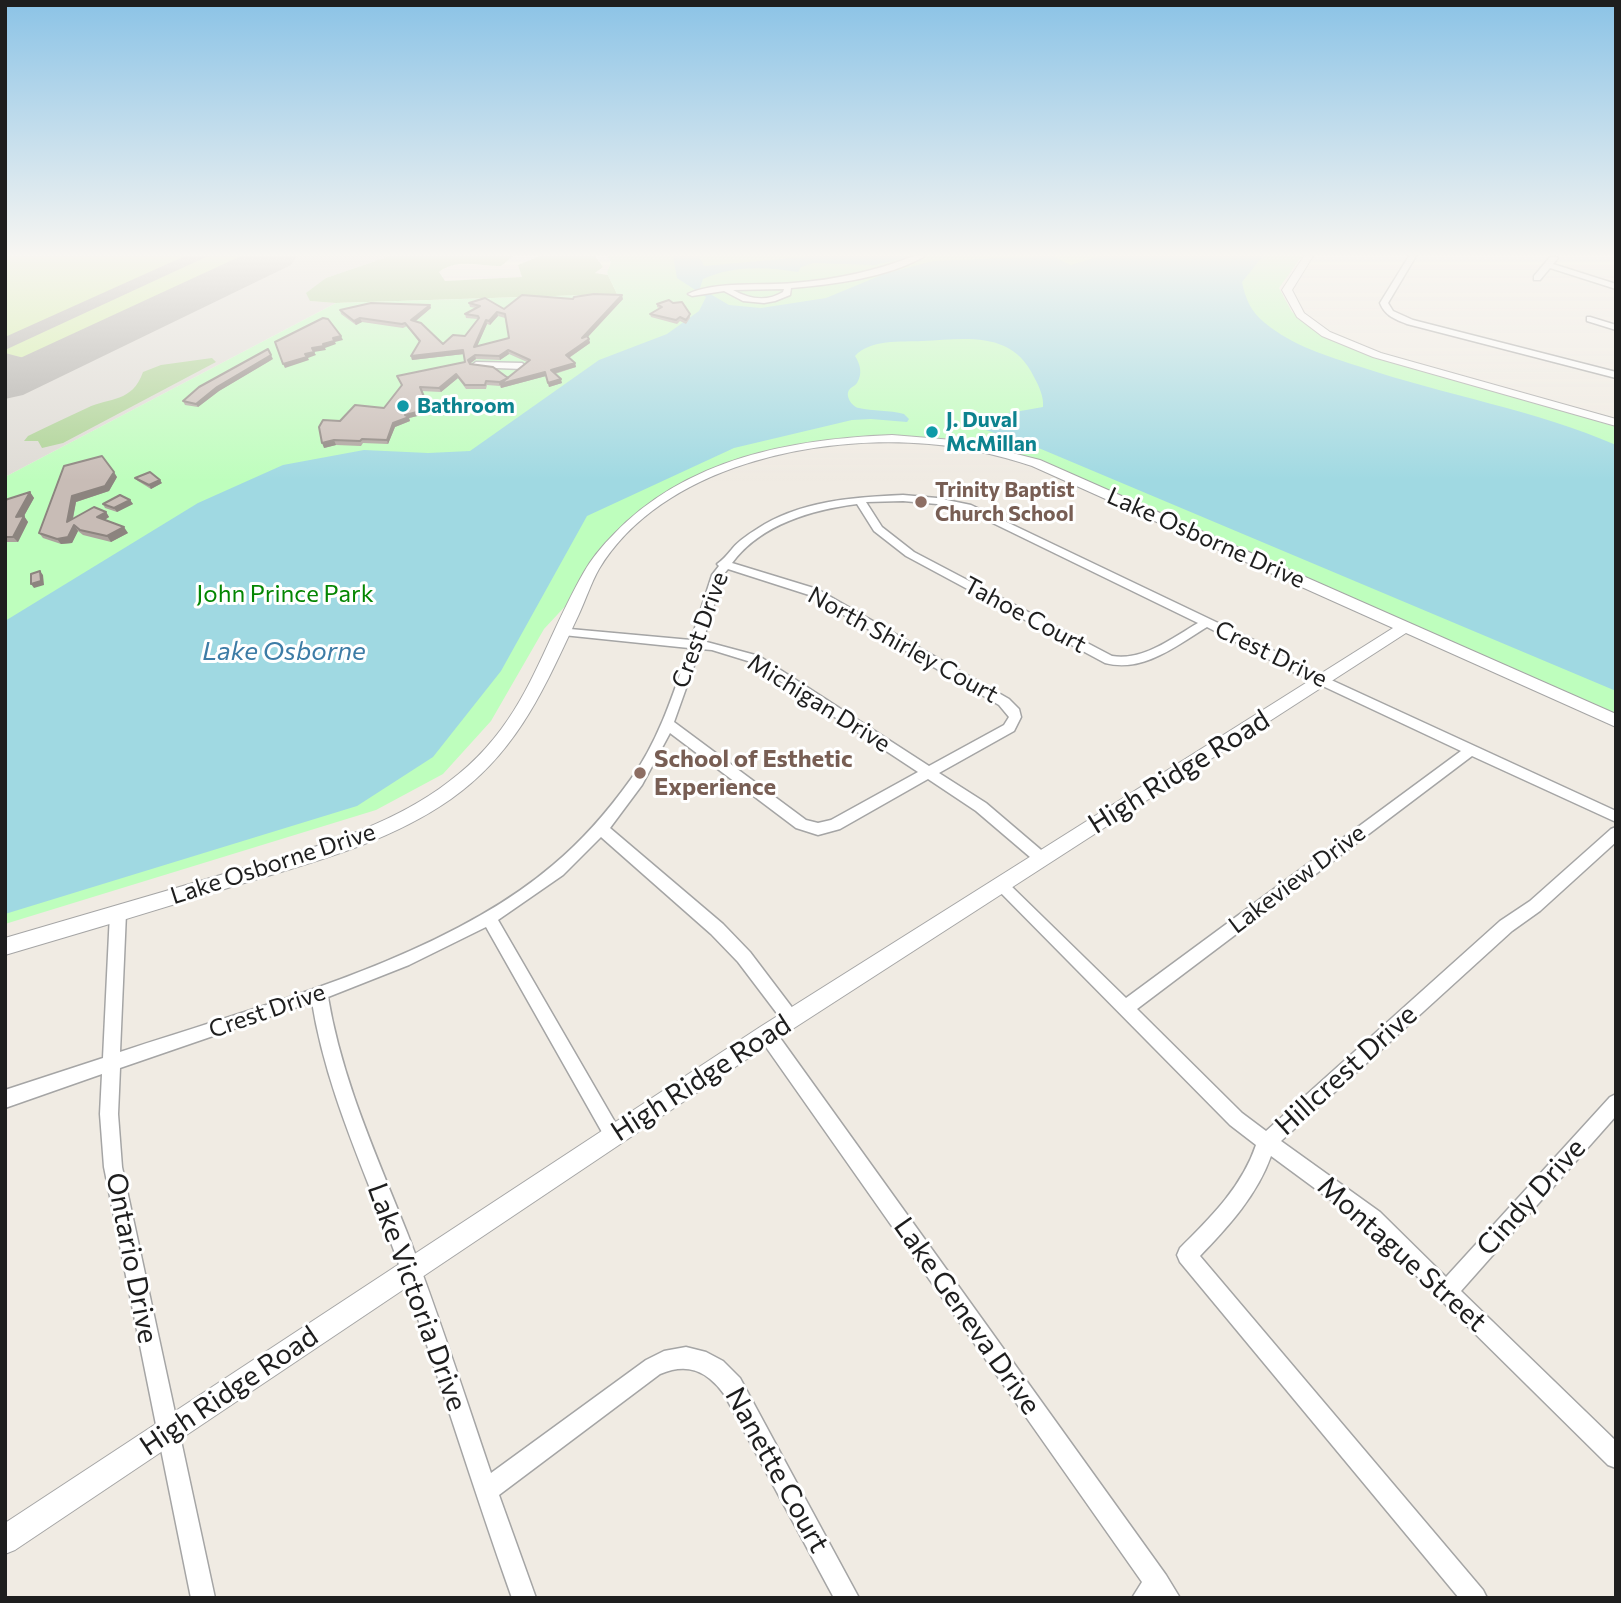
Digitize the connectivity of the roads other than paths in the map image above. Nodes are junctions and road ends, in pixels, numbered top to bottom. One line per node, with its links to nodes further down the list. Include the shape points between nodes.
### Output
1 (1321, 331): 6 (street, via 1377,355)
2 (1444, 331): 5 (street)
3 (476, 365): 4 (street)
4 (522, 366)
5 (1616, 375)
6 (1616, 423)
7 (860, 501): 8 (street, Crest Drive, via 770,524 743,542); 9 (street, Crest Drive, via 913,497 967,507); 9 (street, Tahoe Court, via 878,529 907,552 1110,660 1139,661)
8 (723, 564): 12 (street, Crest Drive); 17 (street, North Shirley Court, via 813,592 1010,706 1015,718 1009,728)
9 (1207, 622): 13 (street, Crest Drive)
10 (1405, 627): 11 (street, Lake Osborne Drive, via 1036,463 971,444 903,438 858,439 784,451 684,484 635,519 596,564); 13 (street, High Ridge Road); 14 (street, Lake Osborne Drive)
11 (563, 631): 12 (street, Michigan Drive); 23 (street, Lake Osborne Drive, via 513,729 479,768 440,798 341,846)
12 (694, 643): 15 (street, Crest Drive); 17 (street, Michigan Drive, via 755,659)
13 (1323, 680): 16 (street, Crest Drive); 21 (street, High Ridge Road)
14 (1616, 721)
15 (667, 724): 17 (street, via 809,827 835,825); 19 (street, Crest Drive, via 635,785)
16 (1471, 750): 18 (street, Crest Drive); 27 (street, Lakeview Drive)
17 (929, 773): 21 (street, Michigan Drive, via 981,807)
18 (1616, 817)
19 (600, 828): 24 (street, Crest Drive, via 552,873); 28 (street, via 744,957)
20 (1616, 833): 34 (street, Hillcrest Drive)
21 (1042, 859): 22 (street, High Ridge Road)
22 (1002, 885): 27 (street, Montague Street); 28 (street, High Ridge Road)
23 (118, 913): 25 (street, Lake Osborne Drive); 30 (street, Ontario Drive)
24 (489, 918): 26 (street, Crest Drive, via 413,958); 33 (street)
25 (5, 947)
26 (319, 993): 30 (street, Crest Drive); 35 (street, Lake Victoria Drive, via 332,1067)
27 (1125, 1009): 34 (street, Montague Street)
28 (791, 1019): 29 (street, High Ridge Road)
29 (767, 1034): 33 (street, High Ridge Road); 41 (street, Lake Geneva Drive)
30 (111, 1064): 31 (street, Crest Drive); 37 (street, Ontario Drive, via 113,1167)
31 (5, 1099)
32 (1616, 1103): 36 (street, Cindy Drive)
33 (613, 1135): 35 (street, High Ridge Road)
34 (1266, 1143): 36 (street, Montague Street, via 1339,1191); 45 (street, Hillcrest Drive, via 1243,1190 1187,1255)
35 (411, 1270): 37 (street, High Ridge Road); 39 (street, Lake Victoria Drive)
36 (1447, 1291): 38 (street, Montague Street)
37 (167, 1432): 40 (street, High Ridge Road); 42 (street, Ontario Drive)
38 (1616, 1457)
39 (485, 1491): 43 (street, Lake Victoria Drive); 44 (street, Nanette Court, via 653,1367 679,1357 700,1359 732,1386)
40 (5, 1540)
41 (1157, 1593)
42 (203, 1598)
43 (524, 1598)
44 (847, 1598)
45 (1475, 1598)

